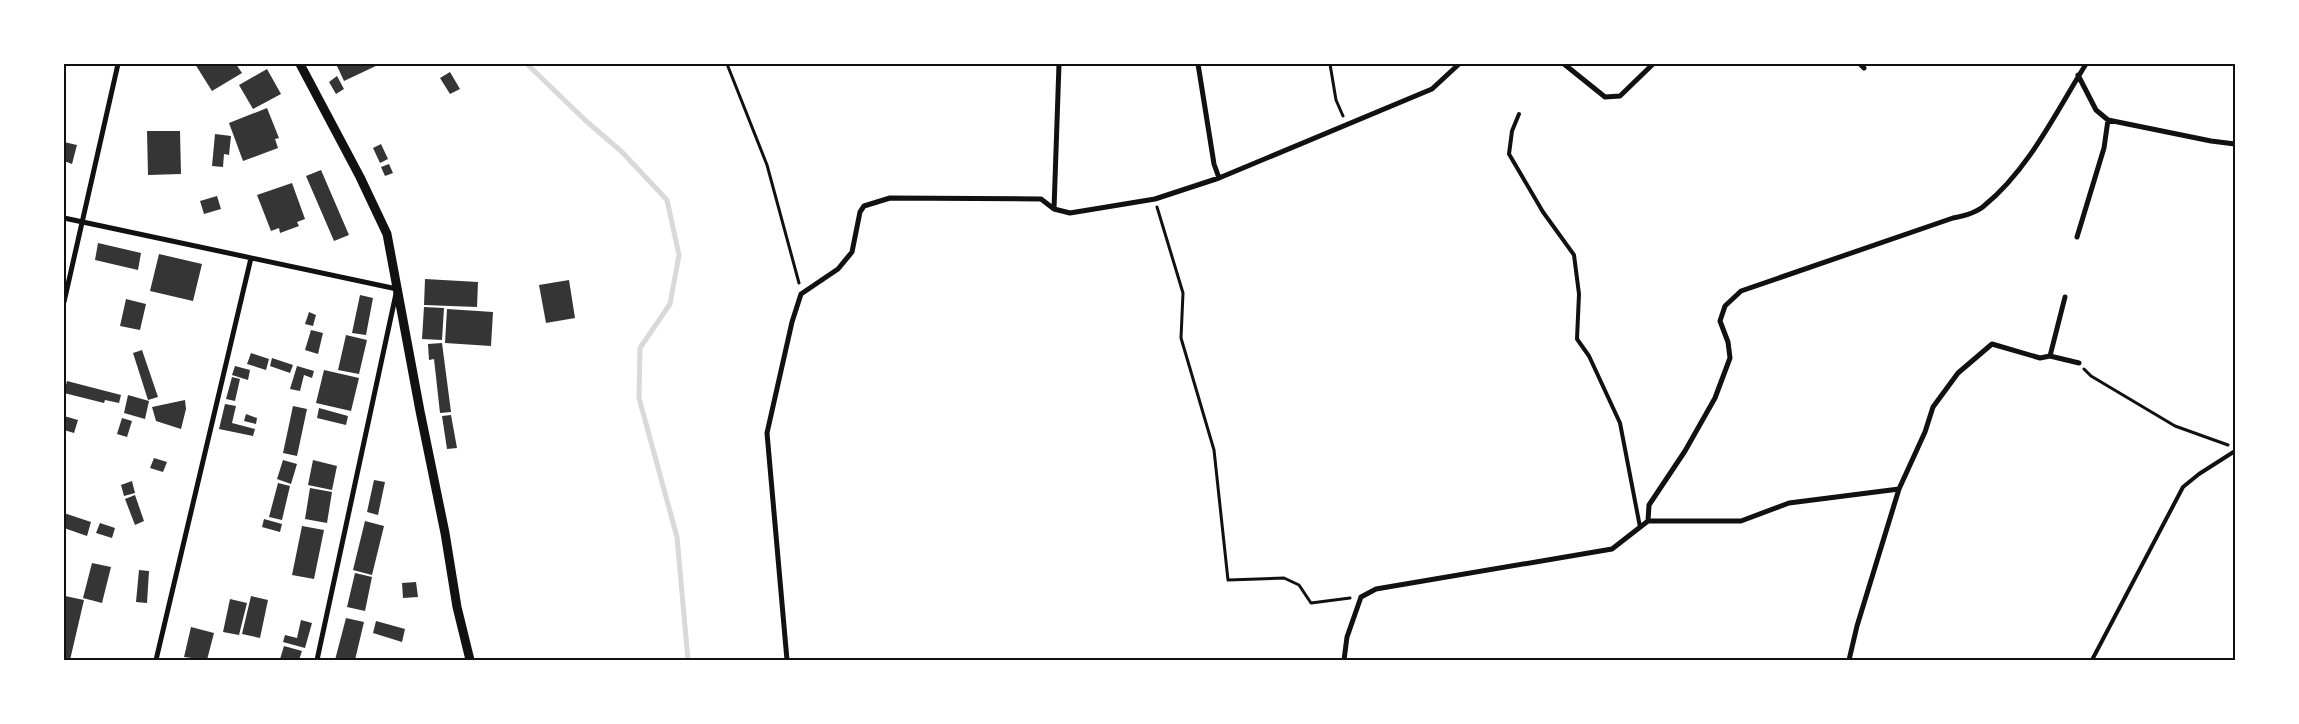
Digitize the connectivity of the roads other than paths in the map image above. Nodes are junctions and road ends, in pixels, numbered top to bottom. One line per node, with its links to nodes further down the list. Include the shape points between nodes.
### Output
1 (118, 64): 16 (street)
2 (300, 64): 19 (street, via 387,234)
3 (1060, 64): 14 (street)
4 (1198, 64): 13 (street)
5 (1459, 64): 13 (street, via 1432,89)
6 (1564, 64): 7 (street, via 1605,97 1620,96)
7 (1653, 64)
8 (2086, 64): 9 (street)
9 (2078, 76): 11 (street, via 2096,110); 26 (street, via 2020,170 1984,206 1964,216 1741,292 1725,306 1720,321 1730,358 1711,405 1650,506)
10 (1520, 114): 27 (lane, via 1512,131 1509,154 1543,212 1574,255 1579,294 1577,339 1620,423)
11 (2108, 120): 12 (street); 17 (street, via 2104,148)
12 (2235, 144)
13 (1219, 178): 14 (street, via 1155,199 1070,213)
14 (1054, 209): 31 (street, via 1041,198 890,198 864,206 852,252 838,268 802,294 792,322 767,433)
15 (64, 218): 16 (street)
16 (81, 222): 18 (street); 21 (street)
17 (2077, 237)
18 (250, 258): 19 (street); 28 (street)
19 (397, 289): 29 (street); 30 (street, via 457,607)
20 (2065, 297): 22 (street)
21 (64, 302)
22 (2050, 356): 23 (street); 25 (street, via 2040,358 1992,344 1958,373 1933,407)
23 (2079, 363)
24 (2235, 450): 34 (lane, via 2183,487)
25 (1899, 490): 26 (street, via 1789,503 1741,521); 33 (street)
26 (1648, 521): 27 (street)
27 (1640, 527): 32 (street, via 1612,549 1376,589 1361,597 1347,637)
28 (156, 660)
29 (317, 660)
30 (470, 660)
31 (787, 660)
32 (1344, 660)
33 (1849, 660)
34 (2092, 660)

